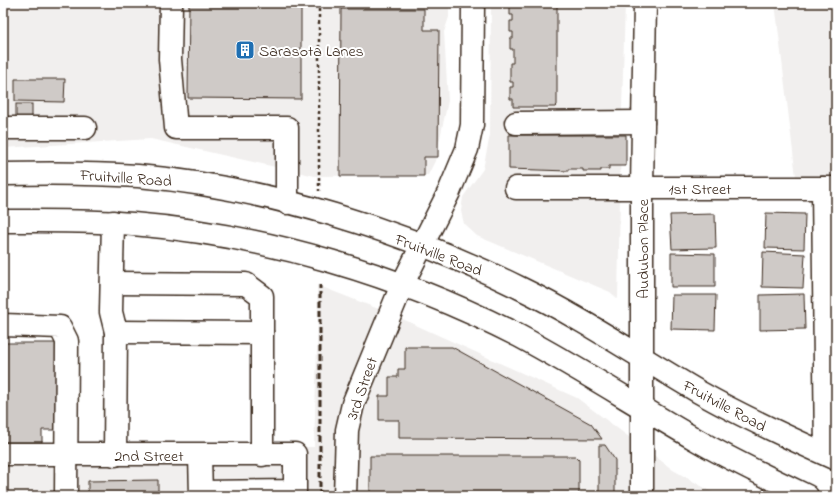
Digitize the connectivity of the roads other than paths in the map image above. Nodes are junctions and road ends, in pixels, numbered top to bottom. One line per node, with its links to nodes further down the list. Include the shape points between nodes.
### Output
1 (171, 3): 12 (street, via 170,59 176,128 287,128)
2 (473, 3): 15 (street, 3rd Street, via 472,111 469,141 451,187)
3 (646, 3): 4 (street, Audubon Place)
4 (643, 122): 5 (street); 10 (street, Audubon Place)
5 (516, 123)
6 (3, 128): 7 (street)
7 (84, 128)
8 (3, 174): 12 (street, Fruitville Road, via 89,173 140,177 190,183)
9 (516, 188): 10 (street, 1st Street)
10 (642, 188): 11 (street, 1st Street); 21 (street, Audubon Place)
11 (830, 188): 28 (street)
12 (288, 203): 15 (street, Fruitville Road)
13 (3, 221): 14 (street)
14 (113, 222): 16 (street); 17 (street, via 185,230 257,243 319,258)
15 (421, 244): 17 (street, 3rd Street); 21 (street, Fruitville Road, via 522,288)
16 (112, 283): 19 (street, via 111,312); 20 (street, via 246,284 262,296)
17 (402, 285): 22 (street, via 517,335); 31 (street, 3rd Street, via 349,418)
18 (3, 325): 24 (street, via 60,327 67,341)
19 (116, 332): 20 (street); 25 (street)
20 (262, 333): 27 (street)
21 (643, 358): 22 (street, Audubon Place); 28 (street, Fruitville Road, via 751,420)
22 (642, 406): 32 (street, Audubon Place); 33 (street, via 694,439)
23 (3, 454): 24 (street, 2nd Street)
24 (66, 455): 25 (street, 2nd Street); 30 (street)
25 (115, 455): 26 (street, 2nd Street)
26 (200, 455): 27 (street, 2nd Street); 29 (street)
27 (262, 455): 29 (street, 2nd Street, via 295,454 295,491)
28 (831, 456)
29 (201, 494)
30 (66, 496)
31 (345, 496)
32 (642, 496)
33 (807, 496)

